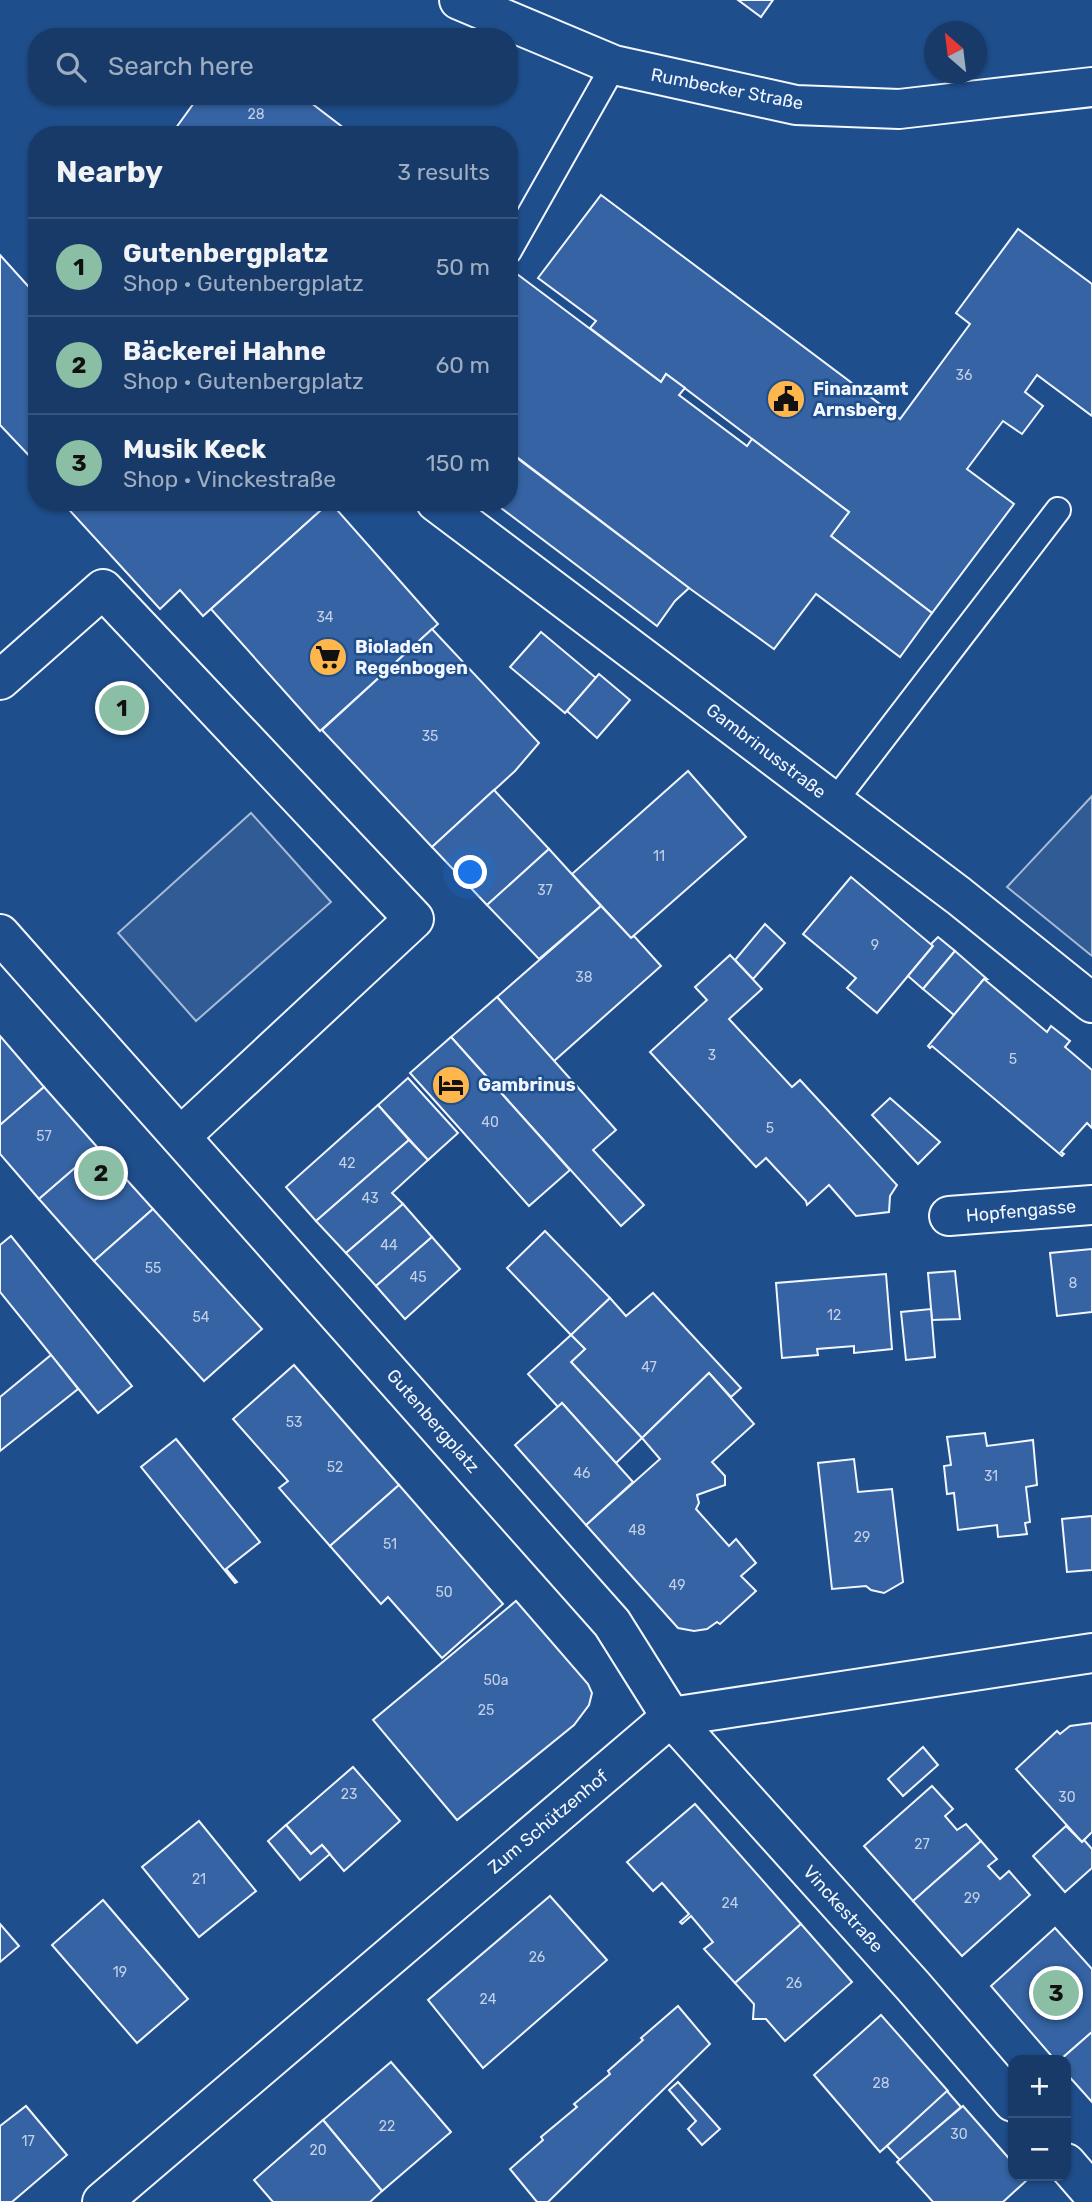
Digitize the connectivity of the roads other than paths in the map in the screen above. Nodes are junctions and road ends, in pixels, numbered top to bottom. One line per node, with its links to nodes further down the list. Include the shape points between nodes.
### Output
1 (459, 0): 2 (street, Rumbecker Straße)
2 (614, 65): 3 (street, Rumbecker Straße, via 796,105 899,109); 4 (lane)
3 (1092, 87)
4 (518, 235)
5 (1058, 510): 8 (lane)
6 (448, 511): 8 (street, Gambrinusstraße)
7 (0, 680): 11 (street, via 103,589 414,919)
8 (834, 802): 10 (street, Gambrinusstraße)
9 (0, 934): 11 (street, Gutenbergplatz)
10 (1092, 1003)
11 (181, 1136): 15 (street, Gutenbergplatz, via 611,1623)
12 (1092, 1205): 13 (street, Hopfengasse)
13 (949, 1216)
14 (1092, 1653): 15 (street)
15 (671, 1717): 16 (street, Vinckestraße); 19 (street, Zum Schützenhof)
16 (1008, 2096)
17 (1071, 2169): 18 (street)
18 (1092, 2193)
19 (102, 2202)

